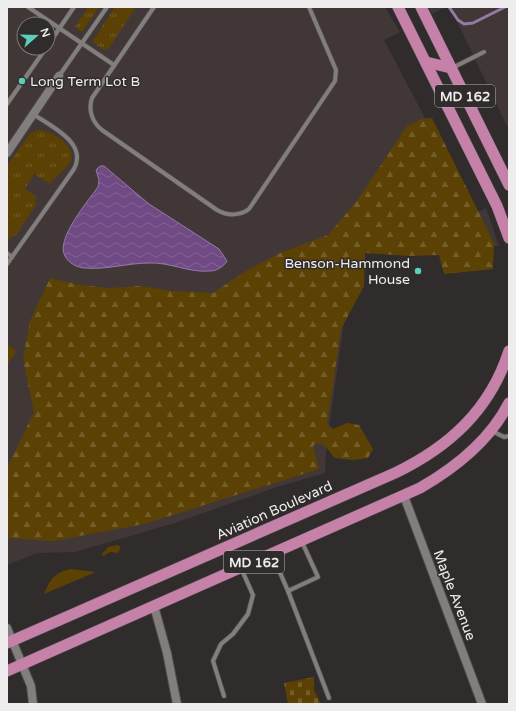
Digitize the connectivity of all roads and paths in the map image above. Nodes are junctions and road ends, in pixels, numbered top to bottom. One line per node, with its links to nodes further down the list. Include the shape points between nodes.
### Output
1 (28, 7): 8 (lane)
2 (74, 7): 8 (lane)
3 (107, 7): 10 (lane)
4 (154, 7): 14 (lane)
5 (309, 7): 14 (lane, via 336,70 335,81 251,207 244,212 222,213 96,125 92,116 91,100)
6 (398, 7): 13 (main road, MD 162)
7 (421, 7): 15 (main road, MD 162)
8 (59, 28): 9 (lane); 10 (lane)
9 (56, 33)
10 (82, 44): 14 (lane); 16 (lane)
11 (484, 52): 15 (lane)
12 (40, 56): 17 (lane)
13 (426, 62): 15 (main road); 21 (main road, MD 162, via 497,206)
14 (114, 66)
15 (451, 68): 20 (main road, MD 162)
16 (60, 76): 18 (street)
17 (7, 104)
18 (34, 114): 19 (street); 23 (lane, via 68,138 77,150 78,159 74,169)
19 (7, 153)
20 (509, 185)
21 (509, 238)
22 (7, 253): 23 (lane)
23 (12, 257): 24 (lane)
24 (7, 264)
25 (509, 351): 36 (main road, Aviation Boulevard / MD 162, via 500,374 477,411 455,435 429,456)
26 (509, 403): 27 (main road, MD 162)
27 (490, 430): 28 (lane, via 504,437); 29 (main road, MD 162, via 456,465)
28 (509, 436)
29 (404, 496): 30 (main road, MD 162); 43 (street, Maple Avenue)
30 (301, 541): 31 (main road, MD 162); 33 (lane, via 318,577)
31 (271, 554): 32 (main road, MD 162); 33 (lane)
32 (241, 568): 34 (main road, MD 162); 39 (lane, via 253,595 248,614 233,634 221,644 213,661)
33 (288, 591): 40 (lane)
34 (154, 606): 37 (main road, MD 162); 42 (street, via 166,647)
35 (7, 628): 36 (street)
36 (10, 642): 37 (street)
37 (22, 664): 38 (main road, MD 162); 41 (street, via 31,686)
38 (7, 671)
39 (224, 696)
40 (329, 698)
41 (33, 704)
42 (177, 704)
43 (482, 704)

